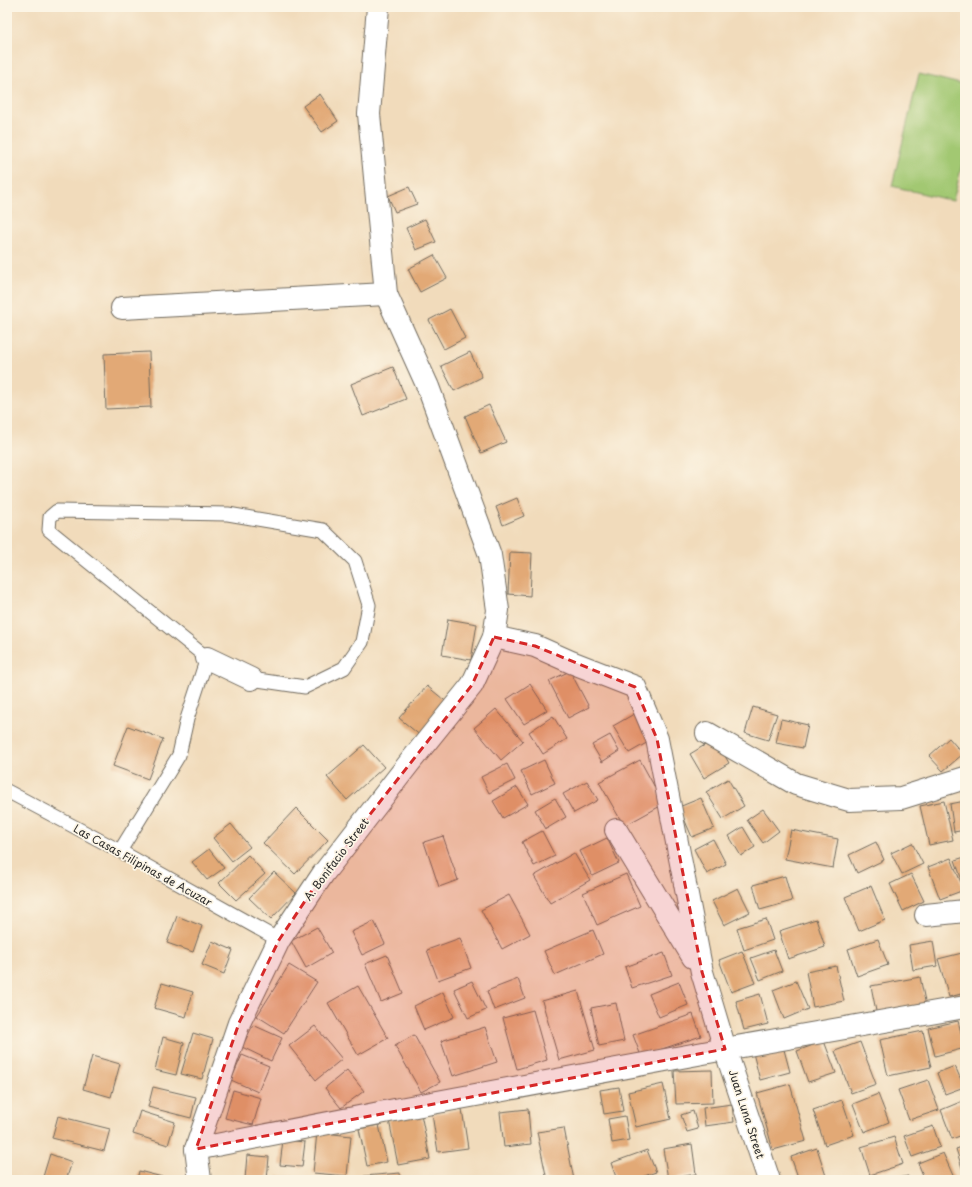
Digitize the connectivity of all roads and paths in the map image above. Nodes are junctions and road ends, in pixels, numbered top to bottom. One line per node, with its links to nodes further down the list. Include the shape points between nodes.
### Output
1 (378, 7): 2 (street, A. Bonifacio Street, via 369,114)
2 (386, 294): 3 (street); 4 (street, A. Bonifacio Street, via 428,387 490,555 498,610)
3 (122, 308)
4 (494, 637): 14 (street, A. Bonifacio Street, via 472,684 324,874); 15 (street, via 535,646 634,688 657,739)
5 (207, 658): 6 (street); 6 (lane, via 50,530 50,517 57,511 228,514 323,530 355,561 369,605 362,642 344,668 305,687); 11 (lane, via 187,719 179,754)
6 (251, 679)
7 (707, 733): 8 (street, via 796,784 849,800 901,798)
8 (965, 778)
9 (7, 791): 11 (lane, Las Casas Filipinas de Acuzar)
10 (616, 830): 15 (street)
11 (120, 851): 14 (lane, Las Casas Filipinas de Acuzar)
12 (965, 911): 13 (street)
13 (926, 915)
14 (279, 940): 18 (street, A. Bonifacio Street, via 239,1023)
15 (702, 972): 17 (street, Juan Luna Street)
16 (965, 1008): 17 (street)
17 (725, 1049): 18 (street); 20 (street, Juan Luna Street)
18 (196, 1149): 19 (street, A. Bonifacio Street)
19 (200, 1180)
20 (769, 1180)

